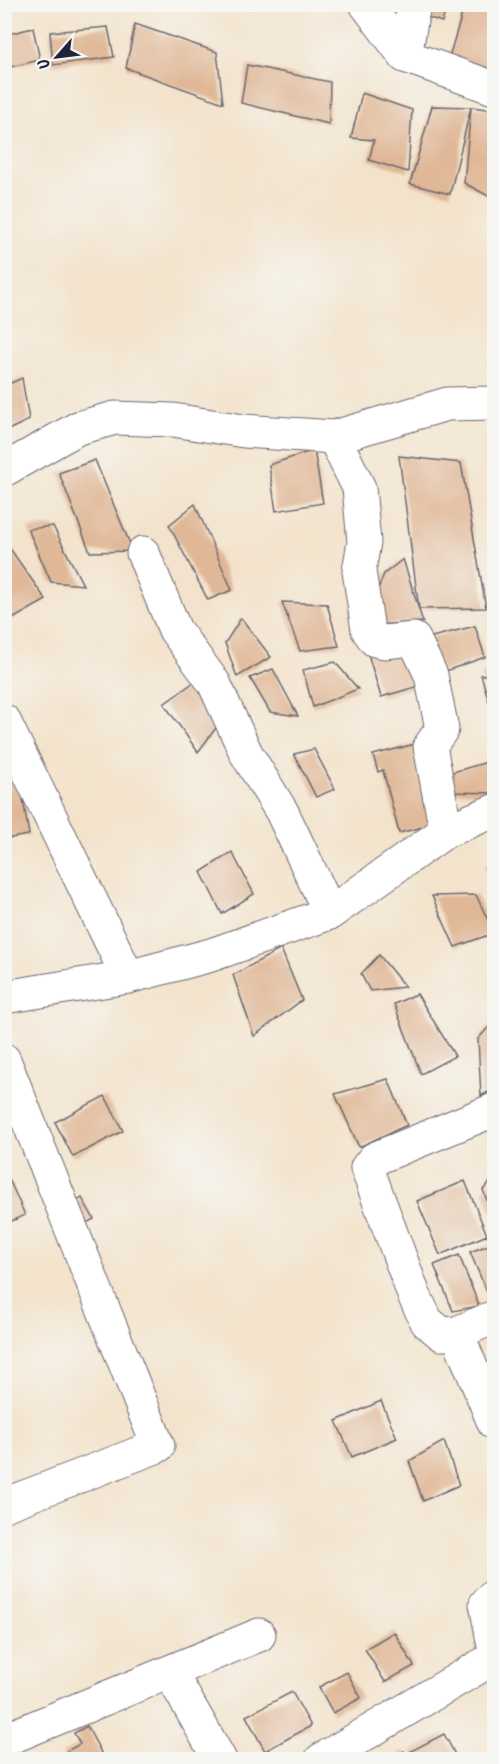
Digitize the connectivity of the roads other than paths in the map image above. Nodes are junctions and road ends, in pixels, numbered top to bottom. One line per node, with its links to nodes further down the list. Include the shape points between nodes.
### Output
1 (366, 4): 3 (street)
2 (414, 4): 3 (street)
3 (405, 56): 4 (street)
4 (495, 88)
5 (495, 403): 6 (street, via 447,404)
6 (334, 437): 7 (street, via 244,431 173,420 115,418 78,428); 11 (street, via 359,488 364,542 359,572 368,630 375,640 384,642 414,639 431,675 442,729 430,746)
7 (4, 470)
8 (143, 553): 12 (street, via 175,630 214,683)
9 (4, 721): 13 (street)
10 (495, 811): 11 (street)
11 (446, 831): 12 (street)
12 (330, 913): 13 (street, via 212,955)
13 (128, 977): 14 (street)
14 (4, 997)
15 (4, 1060): 20 (street, via 158,1446)
16 (495, 1110): 18 (street, via 374,1159 367,1168 427,1322 442,1334)
17 (495, 1317): 18 (street)
18 (457, 1333): 19 (street)
19 (495, 1423)
20 (4, 1505)
21 (495, 1596): 23 (street, via 486,1604)
22 (260, 1635): 25 (street)
23 (495, 1646)
24 (495, 1658): 28 (street)
25 (170, 1672): 26 (street); 27 (street)
26 (4, 1740)
27 (220, 1760)
28 (321, 1760)

